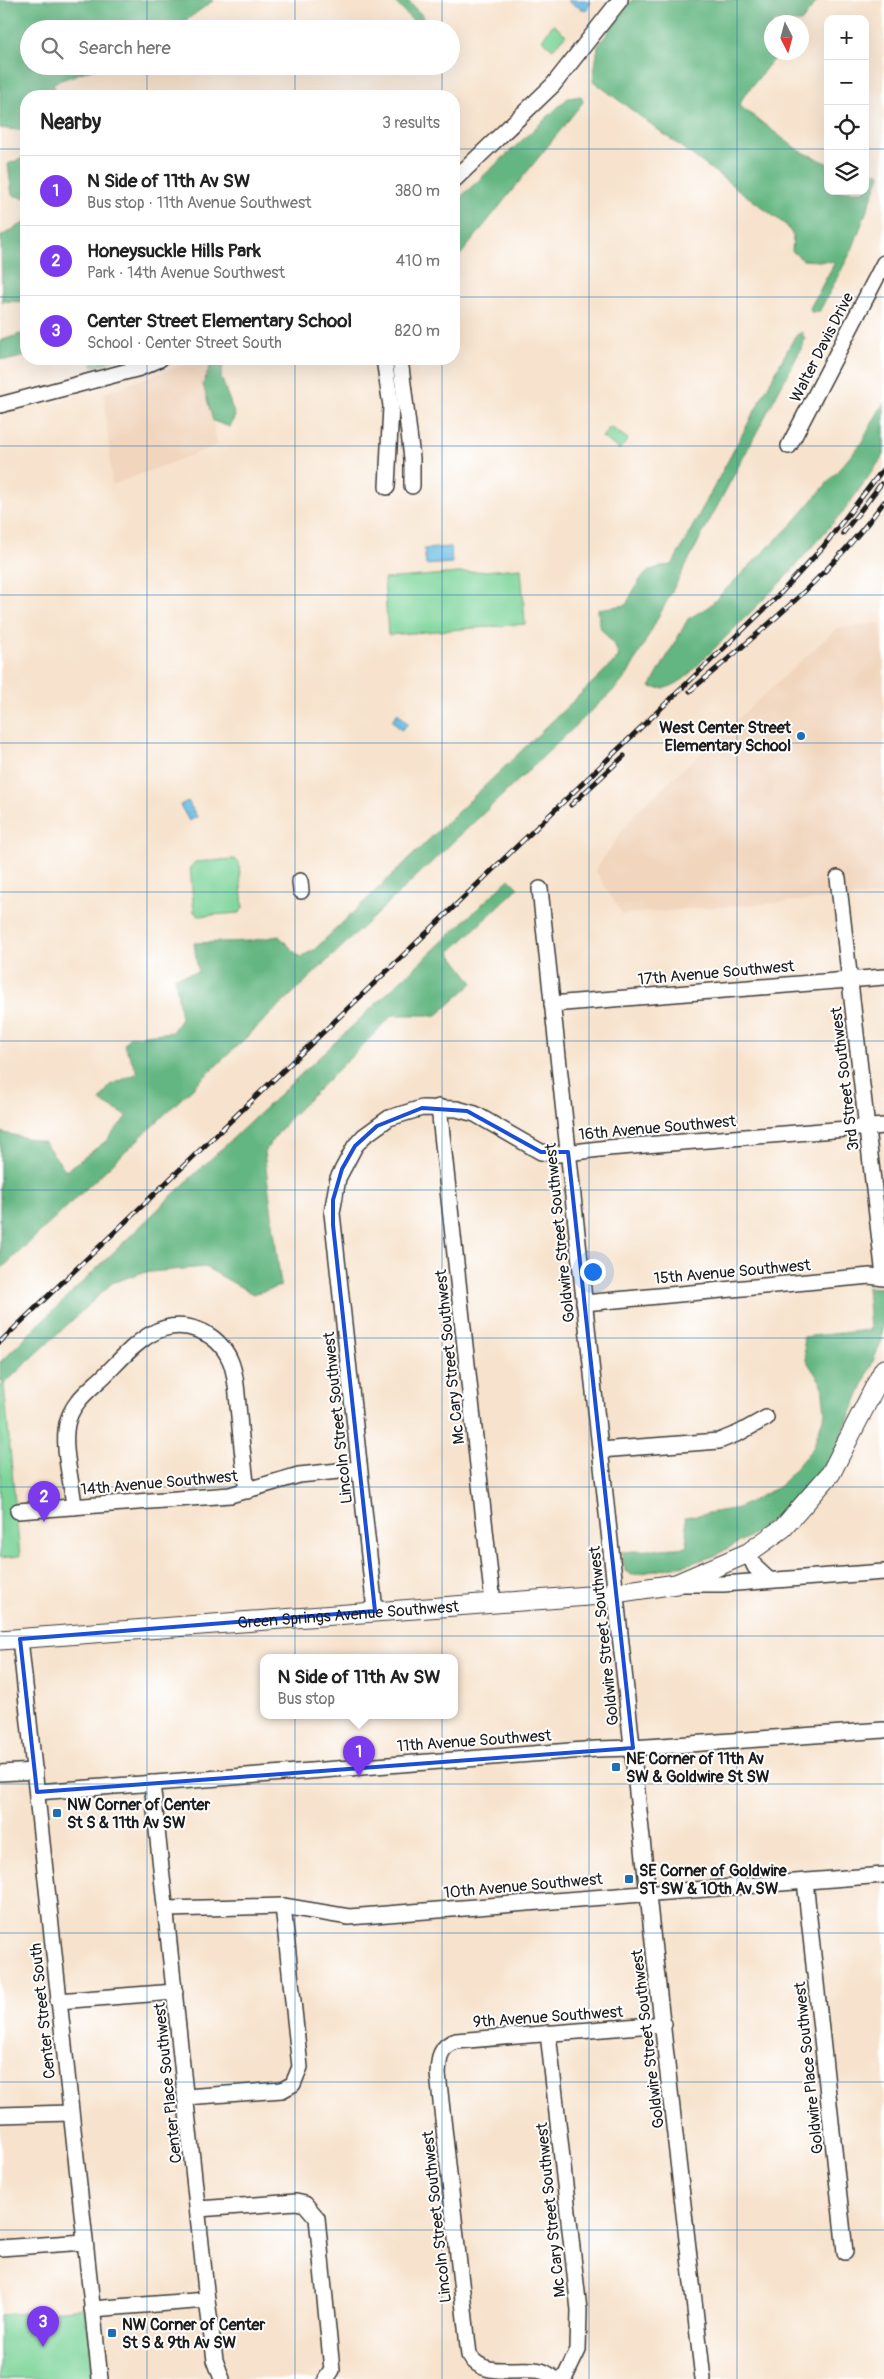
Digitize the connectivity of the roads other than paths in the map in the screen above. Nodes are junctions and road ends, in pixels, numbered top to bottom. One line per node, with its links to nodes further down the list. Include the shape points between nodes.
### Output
1 (620, 0): 2 (street, via 553,85)
2 (460, 174)
3 (884, 263): 8 (street, Walter Davis Drive)
4 (147, 365): 7 (street)
5 (385, 365): 10 (street, via 391,406)
6 (401, 365): 9 (street, via 412,458)
7 (0, 405)
8 (789, 446)
9 (412, 486)
10 (387, 487)
11 (838, 878): 14 (street, 3rd Street Southwest)
12 (540, 889): 15 (street, Goldwire Street Southwest)
13 (884, 977): 14 (street, 17th Avenue Southwest)
14 (851, 979): 15 (street, 17th Avenue Southwest); 18 (street, 3rd Street Southwest)
15 (552, 1004): 19 (street, Goldwire Street Southwest)
16 (439, 1107): 19 (street, 16th Avenue Southwest, via 475,1114 541,1152); 20 (street, 16th Avenue Southwest, via 406,1111 389,1118 364,1136 348,1157 338,1178); 35 (street, Mc Cary Street Southwest)
17 (884, 1126): 18 (street, 16th Avenue Southwest)
18 (867, 1127): 19 (street, 16th Avenue Southwest); 21 (street, 3rd Street Southwest)
19 (568, 1152): 22 (street, Goldwire Street Southwest)
20 (333, 1221): 26 (street, Lincoln Street Southwest)
21 (884, 1277): 22 (street, 15th Avenue Southwest)
22 (584, 1303): 25 (street, Goldwire Street Southwest)
23 (884, 1369): 30 (main road, Green Springs Avenue Southwest, via 831,1473 783,1528)
24 (766, 1418): 25 (street, via 719,1441)
25 (600, 1450): 34 (street, Goldwire Street Southwest)
26 (360, 1469): 27 (street, 14th Avenue Southwest, via 283,1478); 36 (street, Lincoln Street Southwest)
27 (247, 1491): 28 (street, 14th Avenue Southwest, via 207,1497); 28 (street, via 230,1359 221,1345 207,1334 173,1326 155,1331 141,1340 75,1406 66,1438)
28 (74, 1506): 29 (street, 14th Avenue Southwest)
29 (18, 1511)
30 (748, 1553): 32 (street, via 755,1567); 33 (main road, Green Springs Avenue Southwest)
31 (884, 1572): 32 (street, Green Springs Avenue Southwest)
32 (769, 1580): 33 (street, Green Springs Avenue Southwest)
33 (676, 1584): 34 (main road, Green Springs Avenue Southwest)
34 (616, 1594): 35 (main road, Green Springs Avenue Southwest); 40 (street, Goldwire Street Southwest)
35 (493, 1603): 36 (main road, Green Springs Avenue Southwest)
36 (375, 1611): 37 (main road, Green Springs Avenue Southwest)
37 (20, 1639): 38 (main road, Green Springs Avenue Southwest); 41 (street, Center Street South)
38 (0, 1640)
39 (884, 1730): 40 (street, 11th Avenue Southwest)
40 (633, 1748): 43 (street, 11th Avenue Southwest, via 597,1748); 47 (street, Goldwire Street Southwest)
41 (35, 1771): 42 (street); 44 (street, Center Street South)
42 (0, 1774)
43 (152, 1783): 44 (street, 11th Avenue Southwest); 49 (street, Center Place Southwest)
44 (36, 1792): 51 (street, Center Street South)
45 (884, 1876): 46 (street, 10th Avenue Southwest)
46 (805, 1881): 47 (street, 10th Avenue Southwest); 61 (street, Goldwire Place Southwest)
47 (649, 1893): 48 (street, 10th Avenue Southwest, via 349,1917); 52 (street, Goldwire Street Southwest)
48 (283, 1906): 49 (street, 10th Avenue Southwest); 55 (street, via 300,2068 293,2084 282,2090)
49 (166, 1909): 50 (street, Center Place Southwest)
50 (175, 1992): 51 (street); 55 (street, Center Place Southwest)
51 (58, 2001): 56 (street, Center Street South)
52 (664, 2024): 53 (street, 9th Avenue Southwest); 69 (street, Goldwire Street Southwest)
53 (548, 2034): 54 (street, 9th Avenue Southwest, via 456,2040 447,2043); 68 (street, Mc Cary Street Southwest, via 579,2310 578,2350)
54 (440, 2052): 67 (street, Lincoln Street Southwest, via 438,2074 469,2355 474,2365 484,2372 543,2371)
55 (185, 2097): 58 (street, Center Place Southwest)
56 (70, 2113): 57 (street); 59 (street, Center Street South)
57 (0, 2115)
58 (198, 2209): 62 (street, Center Place Southwest); 64 (street, via 296,2202 305,2204 317,2218)
59 (86, 2242): 60 (street); 63 (street, Center Street South)
60 (0, 2248)
61 (845, 2252)
62 (207, 2300): 63 (street); 66 (street, Center Place Southwest, via 215,2360)
63 (92, 2309): 65 (street, Center Street South)
64 (329, 2374)
65 (100, 2379)
66 (222, 2379)
67 (555, 2379)
68 (564, 2379)
69 (703, 2379)

